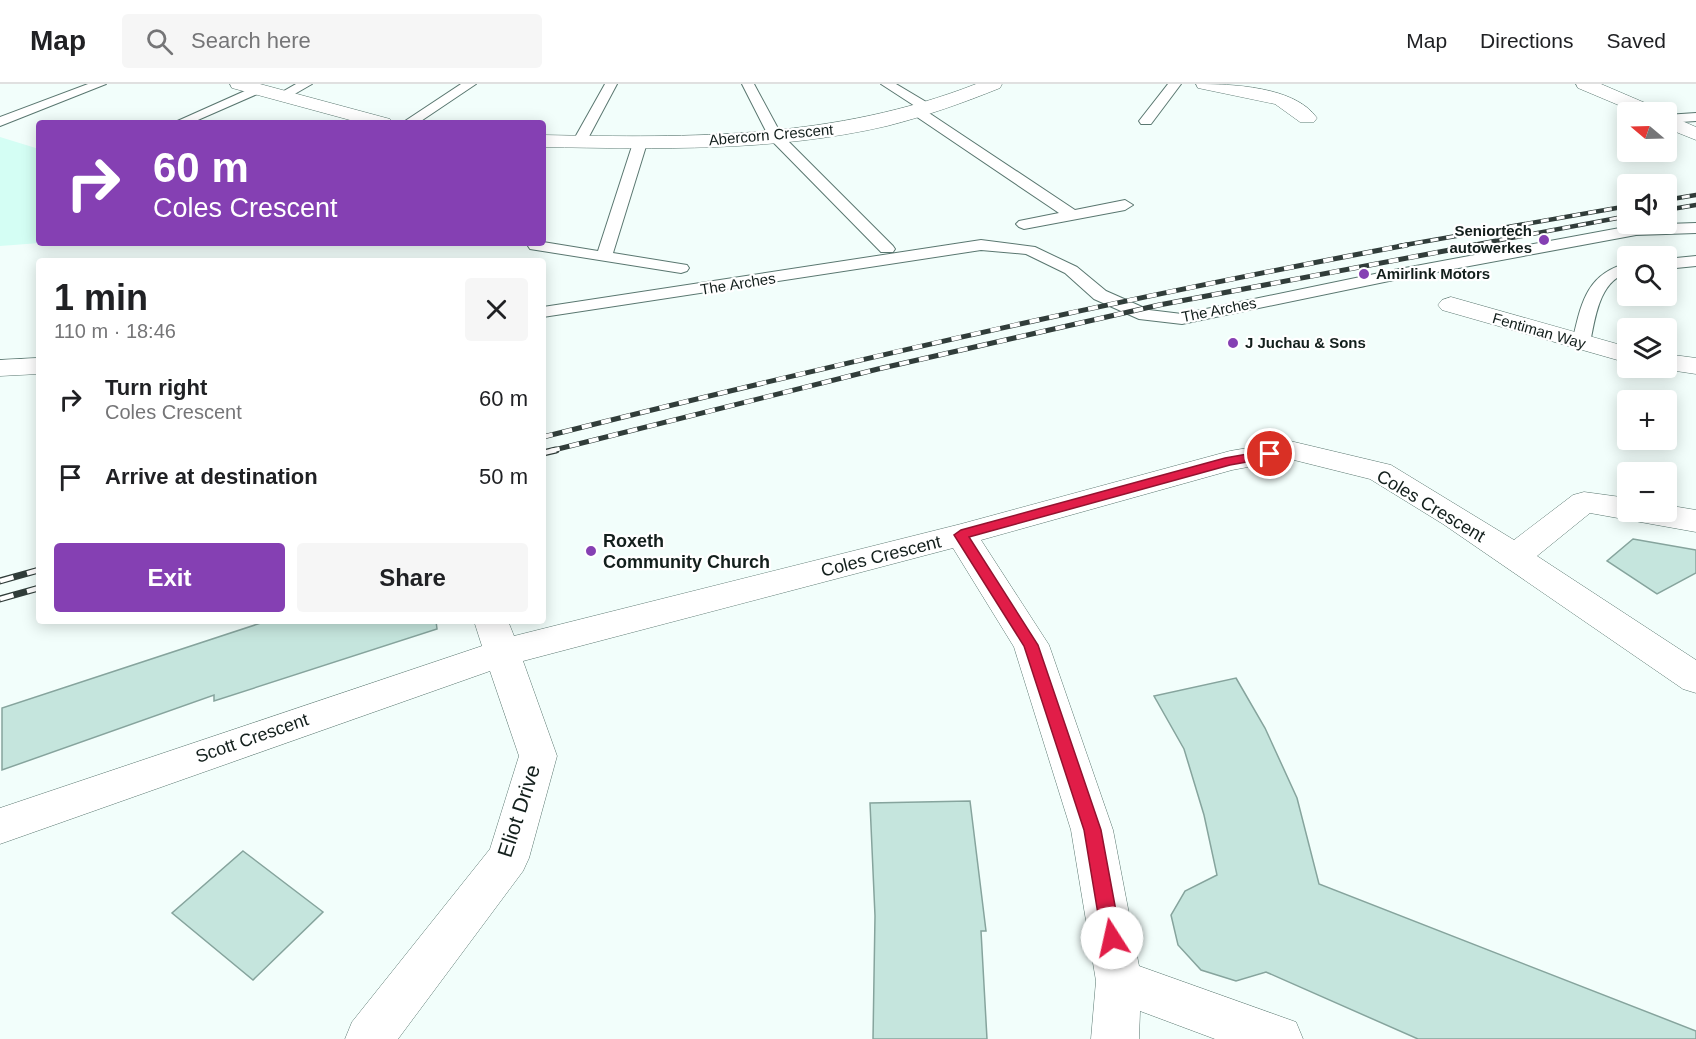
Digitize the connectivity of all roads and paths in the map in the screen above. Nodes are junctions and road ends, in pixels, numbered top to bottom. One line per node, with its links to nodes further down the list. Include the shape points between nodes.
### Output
1 (100, 84): 23 (lane)
2 (239, 84): 12 (street)
3 (306, 84): 13 (lane)
4 (470, 84): 21 (lane)
5 (611, 84): 28 (lane)
6 (748, 84): 26 (lane)
7 (887, 84): 15 (lane)
8 (993, 84): 15 (street, Abercorn Crescent)
9 (1175, 84): 22 (lane)
10 (1205, 84): 17 (street, via 1281,100)
11 (1585, 84): 14 (street)
12 (258, 89): 13 (street); 19 (lane)
13 (281, 96): 20 (street)
14 (1627, 102)
15 (924, 111): 26 (street, Abercorn Crescent, via 838,129); 31 (lane)
16 (1696, 117): 18 (lane)
17 (1306, 118)
18 (1677, 119)
19 (187, 120)
20 (357, 120)
21 (414, 120)
22 (1146, 120)
23 (0, 122)
24 (1677, 125): 25 (street)
25 (1696, 134)
26 (776, 136): 29 (street, Abercorn Crescent); 36 (lane)
27 (546, 141): 28 (street, Abercorn Crescent)
28 (580, 141): 29 (street, Abercorn Crescent)
29 (640, 143): 37 (lane)
30 (1125, 205): 31 (lane)
31 (1071, 215): 32 (lane)
32 (1024, 224)
33 (1696, 228): 44 (lane, The Arches, via 1636,230 1394,274 1182,319 1145,315 1100,295 1071,270 1029,250 981,245)
34 (957, 236): 36 (lane)
35 (536, 246): 37 (lane)
36 (887, 249): 42 (lane)
37 (604, 256): 40 (lane)
38 (1696, 261): 39 (lane)
39 (1677, 263)
40 (681, 268)
41 (1617, 269): 45 (lane, via 1600,283)
42 (761, 271)
43 (1451, 305): 45 (street, Fentiman Way)
44 (546, 312)
45 (1581, 343): 46 (street, Fentiman Way)
46 (1617, 352)
47 (1677, 363): 49 (street)
48 (36, 366): 50 (street)
49 (1696, 366)
50 (0, 368)
51 (1617, 507): 55 (street, via 1584,502)
52 (1677, 518): 53 (street)
53 (1696, 521)
54 (961, 535): 55 (street, Coles Crescent, via 1230,461 1290,450 1380,472); 56 (street, Coles Crescent); 59 (street, via 1031,645 1092,830)
55 (1514, 557): 57 (street, Coles Crescent)
56 (497, 637): 58 (street, Scott Crescent); 60 (street, Eliot Drive, via 538,756 508,858)
57 (1696, 679)
58 (0, 826)
59 (1119, 981): 61 (street); 62 (street)
60 (369, 1039)
61 (1115, 1039)
62 (1279, 1039)

